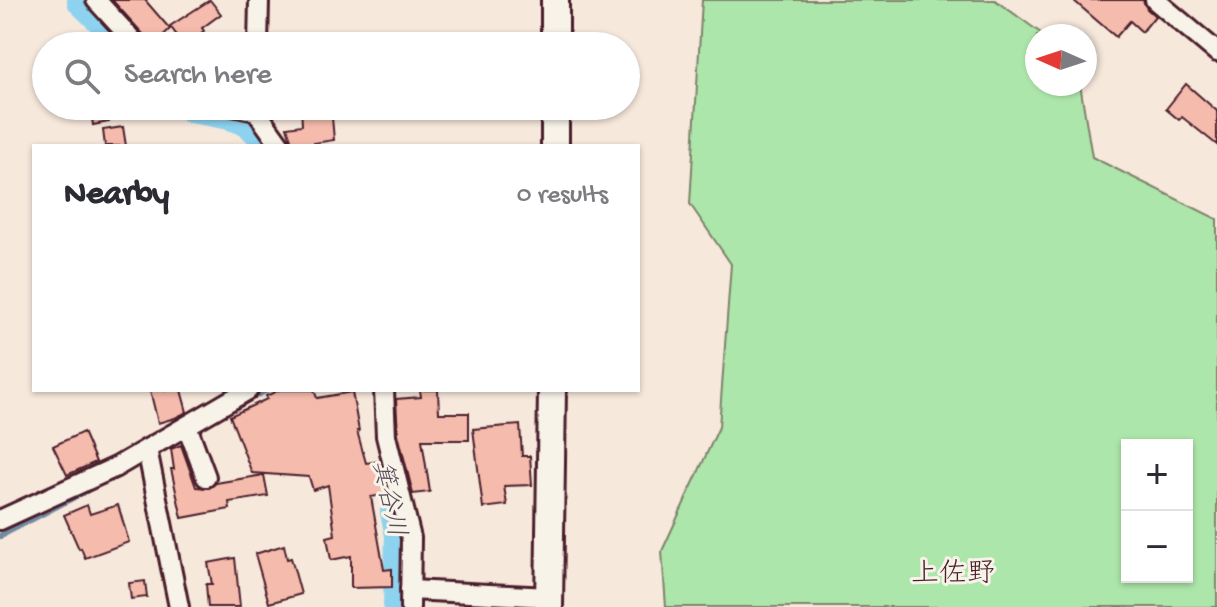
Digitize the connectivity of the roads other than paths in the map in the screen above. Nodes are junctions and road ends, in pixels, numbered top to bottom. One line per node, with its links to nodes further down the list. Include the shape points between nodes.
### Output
1 (96, 0): 5 (street)
2 (259, 0): 6 (street)
3 (555, 0): 7 (main road)
4 (1155, 0): 8 (street)
5 (125, 32)
6 (258, 32)
7 (555, 32)
8 (1217, 52)
9 (263, 120): 11 (street)
10 (555, 120): 12 (main road)
11 (280, 144)
12 (555, 144)
13 (245, 392): 16 (street)
14 (384, 392): 20 (street, via 386,436 411,538)
15 (552, 392): 21 (main road)
16 (187, 426): 17 (street); 18 (street)
17 (147, 449): 19 (street); 22 (street)
18 (206, 477)
19 (0, 520)
20 (410, 599): 21 (street)
21 (550, 602)
22 (179, 607)

